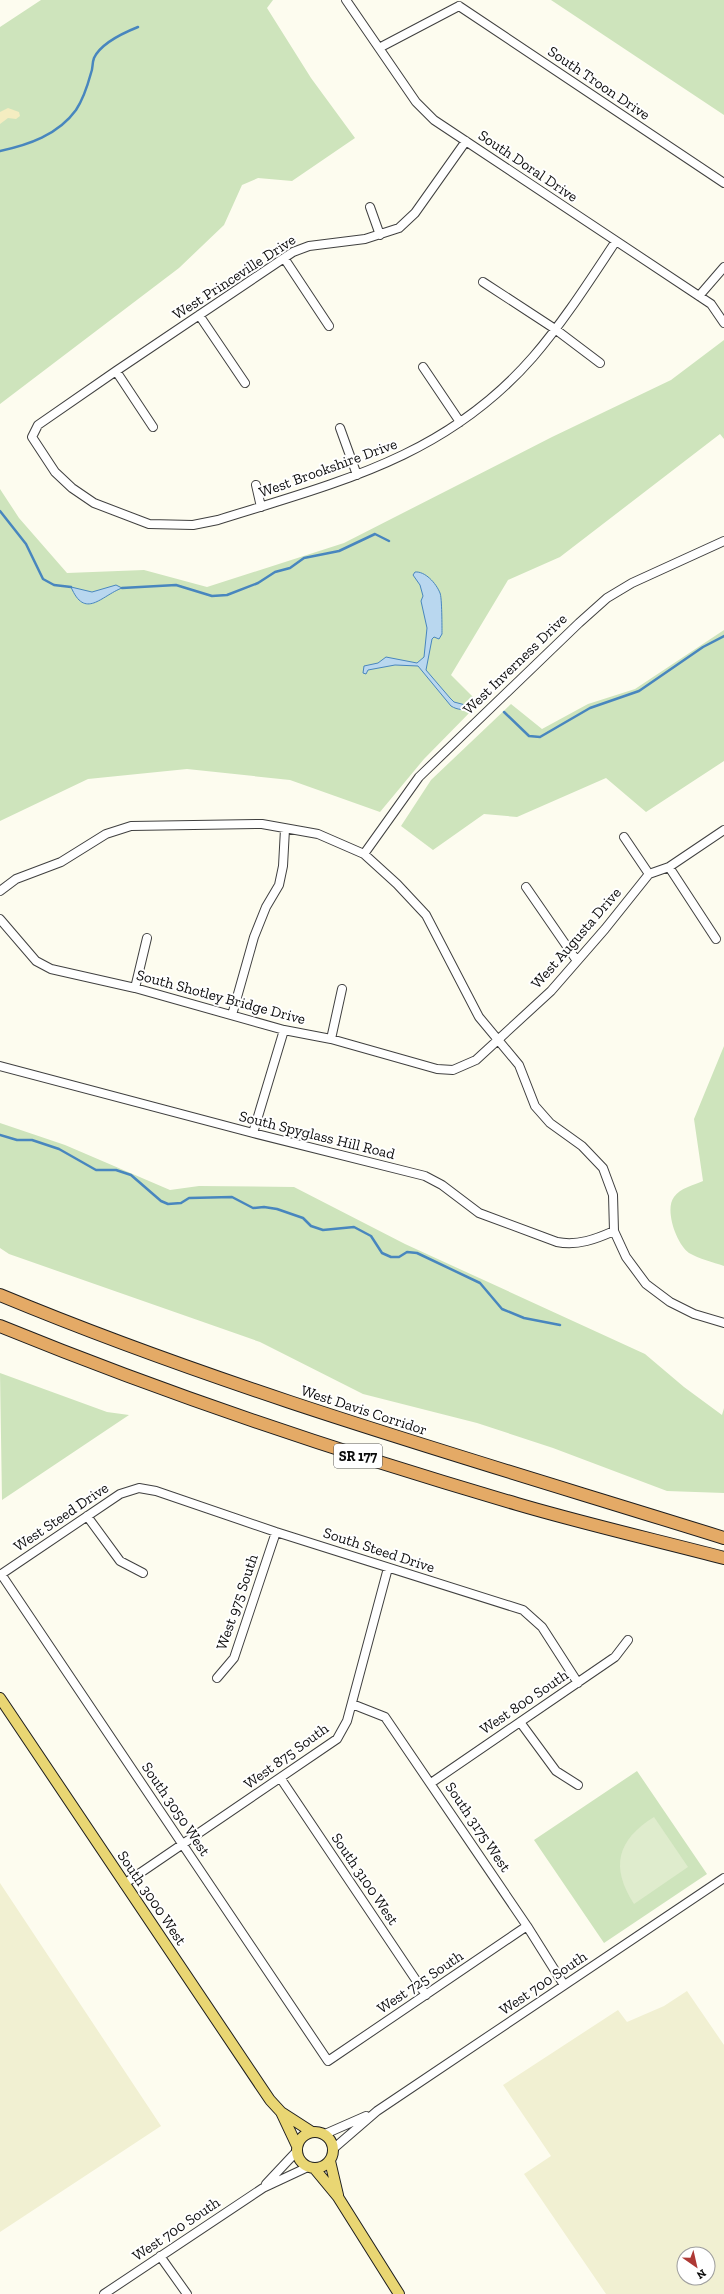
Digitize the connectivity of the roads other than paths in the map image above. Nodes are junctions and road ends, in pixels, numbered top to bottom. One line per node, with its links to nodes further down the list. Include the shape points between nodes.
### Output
1 (346, 0): 3 (street, South Doral Drive)
2 (458, 3): 3 (street); 5 (street, South Troon Drive)
3 (379, 48): 4 (street, South Doral Drive, via 416,102 434,120)
4 (466, 141): 7 (street, West Princeville Drive, via 415,213 399,228); 8 (street, South Doral Drive)
5 (724, 183)
6 (370, 207): 7 (street)
7 (380, 235): 9 (street, West Princeville Drive, via 308,246)
8 (616, 241): 12 (street, South Doral Drive); 16 (street, West Brookshire Drive)
9 (284, 258): 13 (street, West Princeville Drive); 15 (street)
10 (724, 267): 12 (street)
11 (483, 282): 16 (street)
12 (699, 296): 14 (street, South Doral Drive, via 711,304)
13 (199, 315): 19 (street, West Princeville Drive); 20 (street)
14 (724, 323)
15 (329, 326)
16 (555, 329): 17 (street); 21 (street, West Brookshire Drive, via 504,387)
17 (600, 363)
18 (423, 367): 21 (street)
19 (116, 371): 22 (street); 24 (street, West Princeville Drive, via 38,425)
20 (245, 383)
21 (460, 422): 25 (street, West Brookshire Drive, via 411,453)
22 (154, 427)
23 (340, 428): 25 (street)
24 (32, 437): 27 (street, West Brookshire Drive, via 55,472 72,488 94,503 150,524 192,525)
25 (357, 475): 27 (street, West Brookshire Drive)
26 (256, 485): 27 (street)
27 (261, 507)
28 (724, 541): 32 (street, West Inverness Drive, via 632,583 607,598 419,777)
29 (286, 829): 32 (street, via 318,834); 36 (street, via 262,824 131,826 106,834 61,862 16,880); 43 (street, via 279,885 266,907 254,937)
30 (724, 830): 33 (street)
31 (624, 837): 34 (street)
32 (364, 854): 46 (street, via 426,915 479,1017)
33 (669, 867): 34 (street); 39 (street)
34 (649, 874): 40 (street, West Augusta Drive)
35 (526, 887): 40 (street)
36 (0, 891)
37 (0, 919): 41 (street, South Shotley Bridge Drive, via 36,961 51,969)
38 (147, 938): 41 (street)
39 (716, 939)
40 (577, 961): 46 (street, West Augusta Drive, via 551,991)
41 (135, 988): 43 (street, South Shotley Bridge Drive)
42 (342, 989): 45 (street)
43 (232, 1015): 44 (street, South Shotley Bridge Drive)
44 (284, 1030): 45 (street, South Shotley Bridge Drive); 49 (street)
45 (331, 1039): 48 (street, South Shotley Bridge Drive, via 437,1069)
46 (498, 1042): 48 (street, West Augusta Drive, via 476,1060); 50 (street, via 518,1065 535,1106 550,1122 582,1146 603,1168 613,1195)
47 (0, 1066): 49 (street, South Spyglass Hill Road)
48 (453, 1070)
49 (253, 1133): 50 (street, South Spyglass Hill Road, via 424,1176 442,1185 479,1213 557,1242 569,1245)
50 (614, 1231): 52 (street, via 626,1257 646,1284 670,1302 694,1314)
51 (0, 1295): 57 (highway, West Davis Corridor / SR 177, via 260,1393 386,1435)
52 (724, 1323)
53 (0, 1326): 58 (highway, SR 177, via 168,1391 341,1450 519,1504)
54 (139, 1488): 55 (street, West Steed Drive, via 120,1494); 56 (street, South Steed Drive, via 156,1491)
55 (87, 1516): 60 (street, via 120,1561); 61 (street, West Steed Drive)
56 (276, 1532): 59 (street, South Steed Drive); 63 (street, West 975 South, via 234,1658)
57 (724, 1538)
58 (724, 1558)
59 (388, 1568): 64 (street, South Steed Drive, via 523,1610 542,1627); 66 (street, West 875 South)
60 (142, 1572)
61 (0, 1574): 71 (street, South 3050 West)
62 (628, 1640): 64 (street, West 800 South, via 615,1657)
63 (217, 1678)
64 (578, 1683): 67 (street, West 800 South)
65 (0, 1698): 73 (main road, South 3000 West)
66 (352, 1704): 68 (street, West 875 South, via 338,1739); 69 (street, South 3175 West, via 385,1717)
67 (520, 1722): 69 (street, West 800 South); 70 (street, via 556,1771)
68 (281, 1779): 71 (street, West 875 South); 76 (street, South 3100 West)
69 (431, 1783): 74 (street, South 3175 West)
70 (578, 1785)
71 (183, 1845): 73 (street, West 875 South); 77 (street, South 3050 West)
72 (724, 1878): 75 (street, West 700 South)
73 (124, 1884): 79 (main road, South 3000 West, via 266,2095)
74 (526, 1926): 75 (street, South 3175 West); 76 (street, West 725 South)
75 (564, 1985): 78 (street, West 700 South)
76 (426, 1995): 77 (street, West 725 South)
77 (328, 2061)
78 (377, 2111): 81 (street, West 700 South); 83 (street, West 700 South)
79 (281, 2112): 80 (main road, South 3000 West); 82 (main road, South 3000 West)
80 (312, 2132): 81 (main road); 82 (main road, via 303,2136)
81 (325, 2134): 83 (main road)
82 (297, 2148): 85 (main road, via 300,2160); 86 (street, West 700 South)
83 (334, 2149): 84 (main road)
84 (330, 2161): 85 (main road, via 323,2167); 87 (main road)
85 (311, 2168): 86 (street, West 700 South); 87 (main road)
86 (262, 2188): 88 (street, West 700 South)
87 (338, 2197): 91 (main road)
88 (160, 2256): 89 (street, West 700 South); 90 (street)
89 (104, 2294)
90 (187, 2294)
91 (399, 2294)

